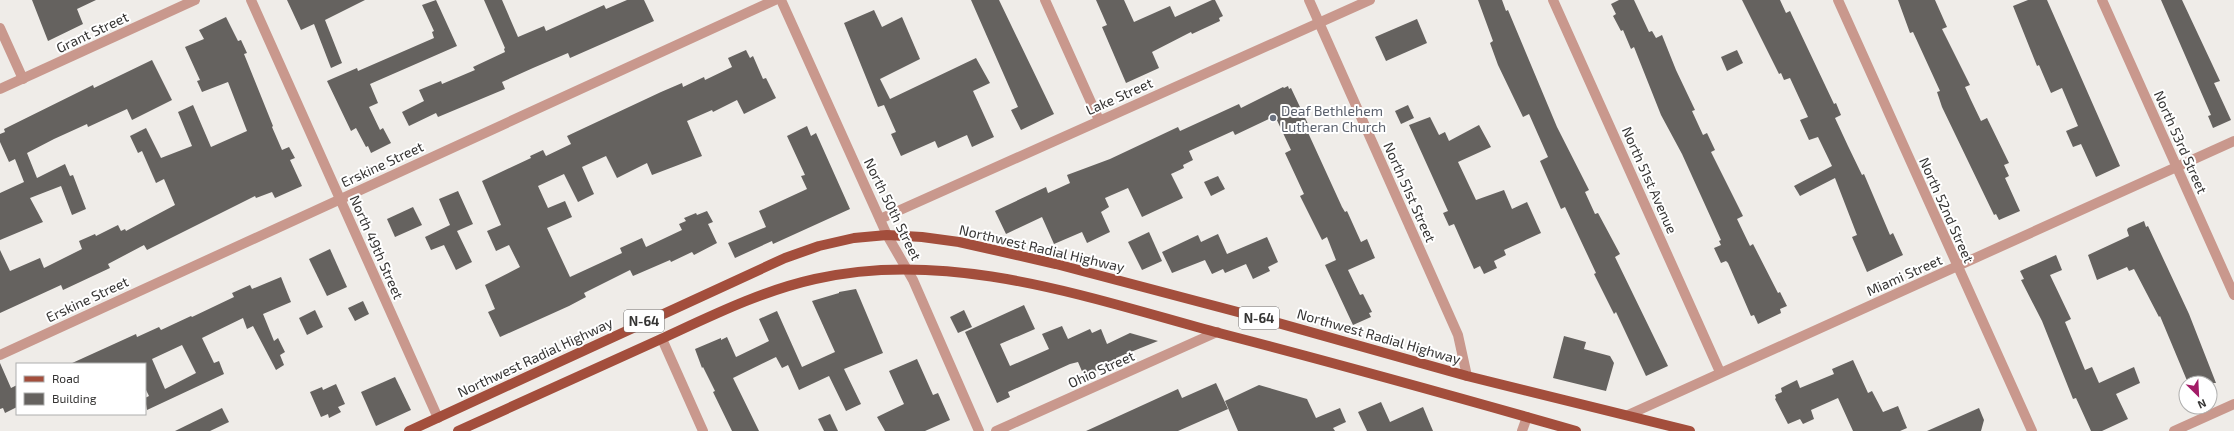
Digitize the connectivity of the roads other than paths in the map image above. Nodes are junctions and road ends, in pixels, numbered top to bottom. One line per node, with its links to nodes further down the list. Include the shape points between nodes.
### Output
1 (195, 0): 13 (street, Grant Street)
2 (251, 0): 18 (street, North 49th Street)
3 (775, 0): 18 (street, Erskine Street)
4 (781, 0): 19 (street, North 50th Street)
5 (1045, 0): 15 (street)
6 (1309, 0): 11 (street, North 51st Street)
7 (1370, 0): 11 (street, Lake Street)
8 (1553, 0): 27 (street, North 51st Avenue)
9 (1838, 0): 21 (street, North 52nd Street)
10 (2102, 0): 17 (street, North 53rd Street)
11 (1319, 22): 15 (street, Lake Street); 28 (street, North 51st Street, via 1458,335)
12 (0, 28): 13 (street)
13 (23, 79): 14 (street, Grant Street)
14 (0, 89)
15 (1099, 120): 19 (street, Lake Street)
16 (2234, 141): 17 (street, Miami Street)
17 (2177, 167): 21 (street, Miami Street); 23 (street, North 53rd Street)
18 (340, 199): 26 (street, Erskine Street); 32 (street, North 49th Street)
19 (880, 218): 20 (street, North 50th Street)
20 (887, 235): 22 (street, North 50th Street); 28 (main road, Northwest Radial Highway / N-64, via 951,241 1002,250 1246,314); 32 (main road, Northwest Radial Highway / N-64, via 854,238 819,246 785,258)
21 (1957, 267): 27 (street, Miami Street); 41 (street, North 52nd Street)
22 (906, 269): 24 (main road, N-64, via 957,272 1056,289); 25 (main road, N-64, via 846,273 787,286 746,300); 36 (street, North 50th Street)
23 (2234, 295)
24 (1217, 332): 31 (main road, N-64); 37 (street, Ohio Street)
25 (662, 338): 34 (main road, N-64); 35 (street)
26 (0, 355)
27 (1720, 372): 30 (street, Miami Street)
28 (1467, 376): 30 (main road, Northwest Radial Highway / N-64)
29 (2234, 404): 42 (street)
30 (1628, 415): 40 (main road, Northwest Radial Highway / N-64)
31 (1527, 417): 38 (street); 39 (main road, N-64)
32 (438, 418): 33 (main road, Northwest Radial Highway / N-64)
33 (409, 431)
34 (458, 431)
35 (703, 431)
36 (980, 431)
37 (996, 431)
38 (1522, 431)
39 (1576, 431)
40 (1690, 431)
41 (2032, 431)
42 (2174, 431)

